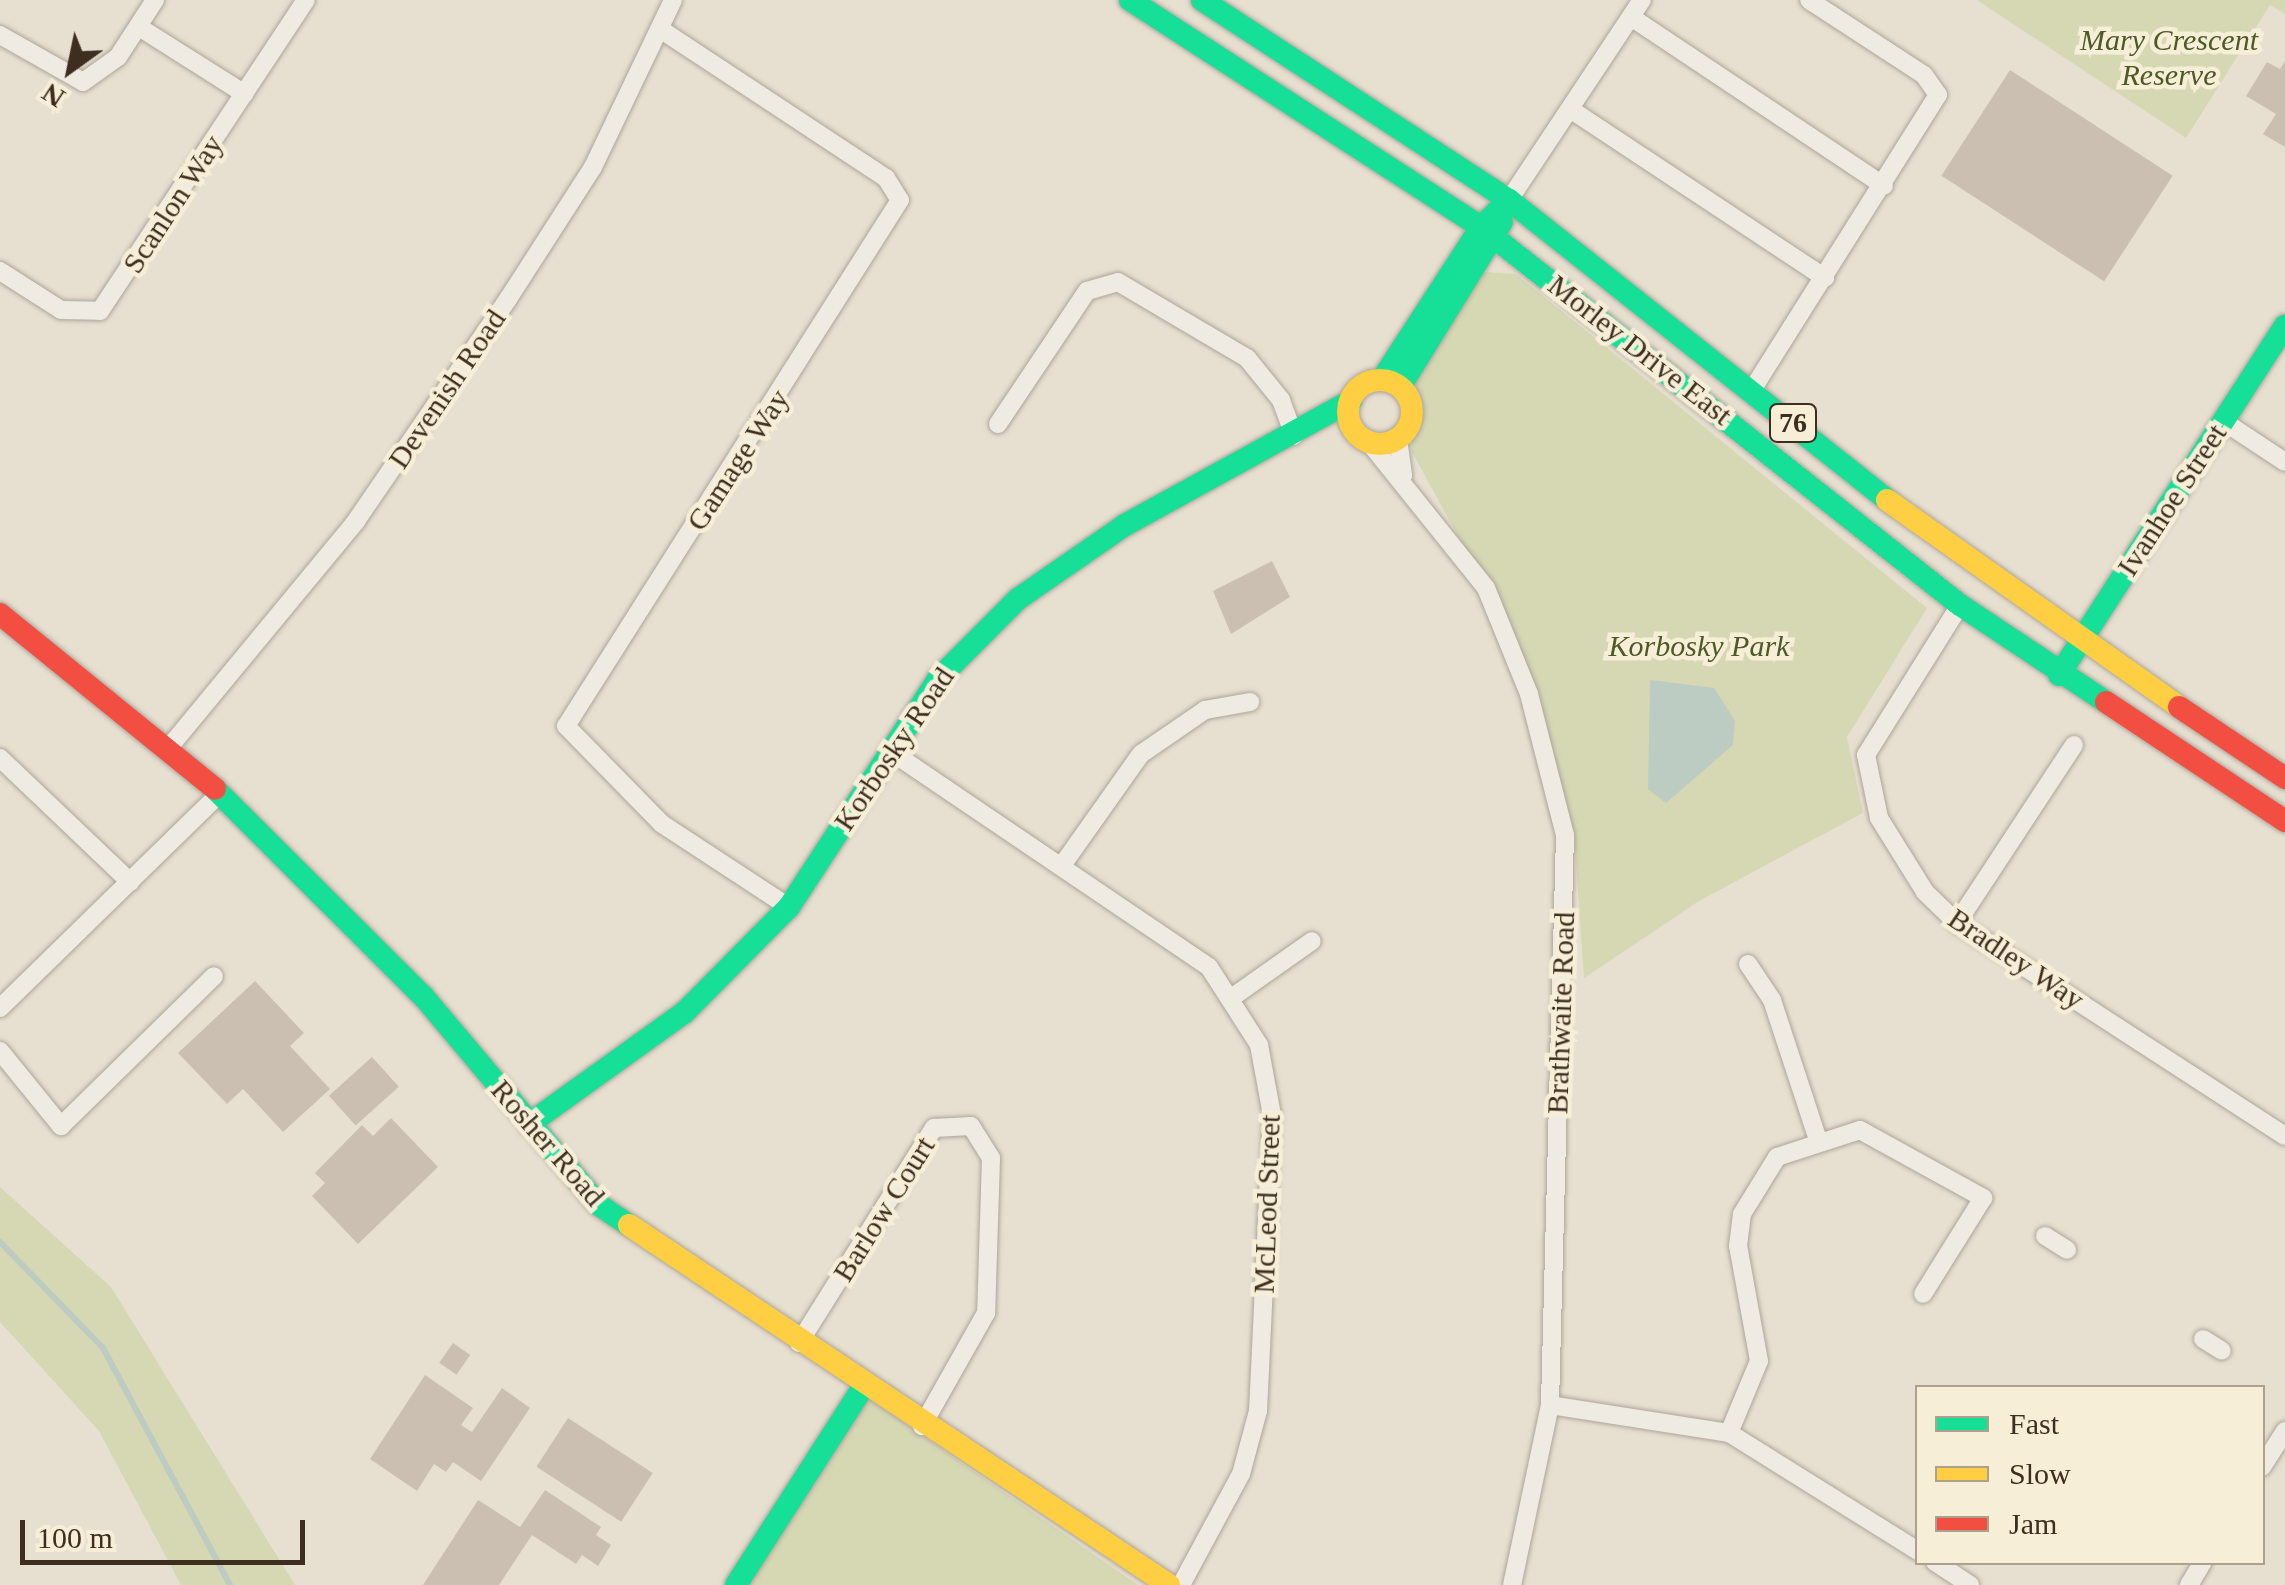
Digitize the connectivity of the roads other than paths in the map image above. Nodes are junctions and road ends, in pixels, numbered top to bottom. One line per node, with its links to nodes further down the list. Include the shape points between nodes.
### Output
1 (156, 0): 9 (street)
2 (306, 0): 12 (street, Scanlon Way)
3 (673, 0): 10 (street, Devenish Road)
4 (1130, 0): 16 (street, Morley Drive East / 76)
5 (1202, 0): 15 (street, Morley Drive East / 76)
6 (1642, 0): 8 (street)
7 (1810, 0): 14 (street, via 1924,74 1936,106)
8 (1631, 17): 13 (street); 14 (street)
9 (139, 26): 11 (street, via 99,78 83,82); 12 (street)
10 (660, 29): 35 (street, Devenish Road, via 593,167 367,506); 44 (street, Gamage Way, via 886,178 900,200 566,726 662,824)
11 (0, 35)
12 (245, 94): 17 (street, Scanlon Way, via 100,311 61,310)
13 (1570, 109): 15 (street); 18 (street)
14 (1884, 186): 18 (street)
15 (1510, 200): 16 (street); 21 (street, Morley Drive East / 76)
16 (1488, 233): 20 (street); 30 (street, Morley Drive East / 76)
17 (0, 270)
18 (1824, 278): 21 (street)
19 (2285, 326): 23 (street, Ivanhoe Street)
20 (1391, 382): 22 (street, Korbosky Road); 27 (street, via 1412,414)
21 (1752, 390): 32 (street, Morley Drive East / 76)
22 (1350, 401): 25 (street, Korbosky Road); 26 (street)
23 (2223, 421): 28 (street); 32 (street, Ivanhoe Street)
24 (998, 424): 25 (street, via 1087,291 1118,282 1247,358)
25 (1299, 434): 26 (street); 37 (street, Korbosky Road, via 1125,526 1018,599 961,653)
26 (1365, 439): 27 (street); 29 (street, Brathwaite Road)
27 (1398, 439): 29 (street, Brathwaite Road)
28 (2285, 462)
29 (1403, 476): 62 (street, Brathwaite Road, via 1486,588 1511,642 1565,835)
30 (1960, 604): 33 (street, Morley Drive East / 76); 45 (street, Bradley Way, via 1866,755 1878,818 1925,892)
31 (0, 614): 35 (street, Rosher Road)
32 (2079, 644): 33 (street, Ivanhoe Street); 39 (street, Morley Drive East / 76)
33 (2059, 675): 41 (street, Morley Drive East / 76)
34 (1250, 702): 42 (street, via 1206,710 1141,754)
35 (170, 745): 40 (street, Rosher Road)
36 (2074, 745): 45 (street)
37 (890, 751): 42 (street, McLeod Street); 44 (street, Korbosky Road)
38 (0, 758): 43 (street)
39 (2285, 778)
40 (219, 794): 43 (street); 52 (street, Rosher Road, via 423,996)
41 (2285, 821)
42 (1064, 864): 49 (street, McLeod Street, via 1180,944)
43 (130, 882): 50 (street)
44 (788, 907): 52 (street, Korbosky Road, via 685,1012)
45 (1957, 923): 53 (street, Bradley Way)
46 (1312, 941): 49 (street)
47 (1748, 964): 54 (street, via 1772,1000)
48 (214, 976): 51 (street, via 61,1126)
49 (1234, 996): 71 (street, McLeod Street, via 1259,1045 1272,1115 1258,1410 1240,1474)
50 (0, 1008)
51 (0, 1051)
52 (529, 1124): 59 (street, Rosher Road, via 611,1216)
53 (2285, 1136)
54 (1817, 1137): 57 (street, via 1860,1130 1883,1138 1982,1198); 65 (street, via 1777,1156 1742,1214 1738,1246 1759,1361)
55 (2045, 1236): 56 (street)
56 (2066, 1250)
57 (1924, 1294)
58 (2203, 1339): 60 (street)
59 (799, 1344): 61 (street, Rosher Road); 63 (street, Barlow Court, via 934,1128 971,1126 991,1158 986,1313)
60 (2222, 1350)
61 (863, 1388): 63 (street, Rosher Road); 69 (street)
62 (1550, 1405): 65 (street); 72 (street, Brathwaite Road)
63 (922, 1426): 70 (street, Rosher Road)
64 (2285, 1431): 66 (street)
65 (1729, 1433): 67 (street)
66 (2265, 1462)
67 (1915, 1549)
68 (1940, 1565): 73 (street)
69 (736, 1585)
70 (1169, 1585)
71 (1181, 1585)
72 (1512, 1585)
73 (1970, 1585)

